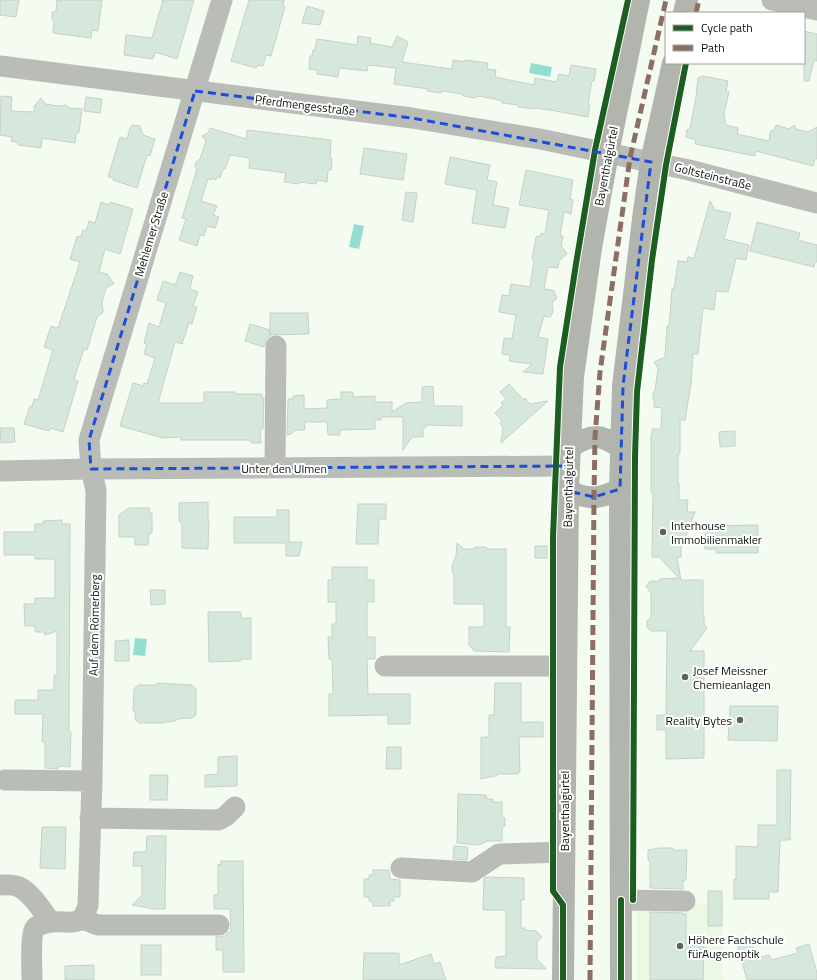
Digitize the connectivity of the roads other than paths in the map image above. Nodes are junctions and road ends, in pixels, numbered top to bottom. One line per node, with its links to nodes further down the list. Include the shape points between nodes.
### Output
1 (222, 0): 9 (street, Mehlemer Straße)
2 (638, 0): 10 (main road, Bayenthalgürtel)
3 (687, 0): 6 (main road)
4 (772, 0): 5 (street)
5 (817, 10)
6 (684, 12)
7 (673, 64): 11 (main road)
8 (0, 66): 9 (street, Pferdmengesstraße)
9 (195, 91): 10 (street, Pferdmengesstraße, via 412,118); 17 (street, Mehlemer Straße, via 89,440)
10 (608, 153): 11 (street, Goltsteinstraße); 15 (main road, Bayenthalgürtel, via 591,248 573,377)
11 (651, 162): 12 (street, Goltsteinstraße); 14 (main road, via 623,386)
12 (817, 203)
13 (276, 346): 16 (street)
14 (621, 448): 15 (main road, via 610,440 595,437 581,440); 19 (main road)
15 (569, 457): 16 (street, Unter den Ulmen); 20 (main road, Bayenthalgürtel)
16 (274, 468): 17 (street, Unter den Ulmen)
17 (91, 469): 18 (street, Unter den Ulmen); 24 (street, Auf dem Römerberg, via 96,490)
18 (0, 472)
19 (620, 489): 20 (main road, via 609,495 594,497 582,497); 30 (main road)
20 (568, 491): 22 (main road, Bayenthalgürtel)
21 (385, 666): 22 (street)
22 (565, 666): 27 (main road, Bayenthalgürtel)
23 (5, 780): 24 (street)
24 (92, 781): 26 (street, Auf dem Römerberg)
25 (235, 808): 26 (street, via 219,820)
26 (90, 818): 32 (street, Auf dem Römerberg, via 88,905)
27 (564, 852): 28 (street, via 499,854 472,872); 36 (main road, Bayenthalgürtel)
28 (401, 868)
29 (0, 885): 33 (street, via 20,887 28,893)
30 (621, 900): 31 (street); 37 (main road)
31 (685, 901)
32 (82, 919): 33 (street, via 76,922); 34 (street, via 98,925)
33 (51, 922): 35 (street, via 40,924 32,935)
34 (220, 925)
35 (32, 980)
36 (563, 980)
37 (622, 980)

